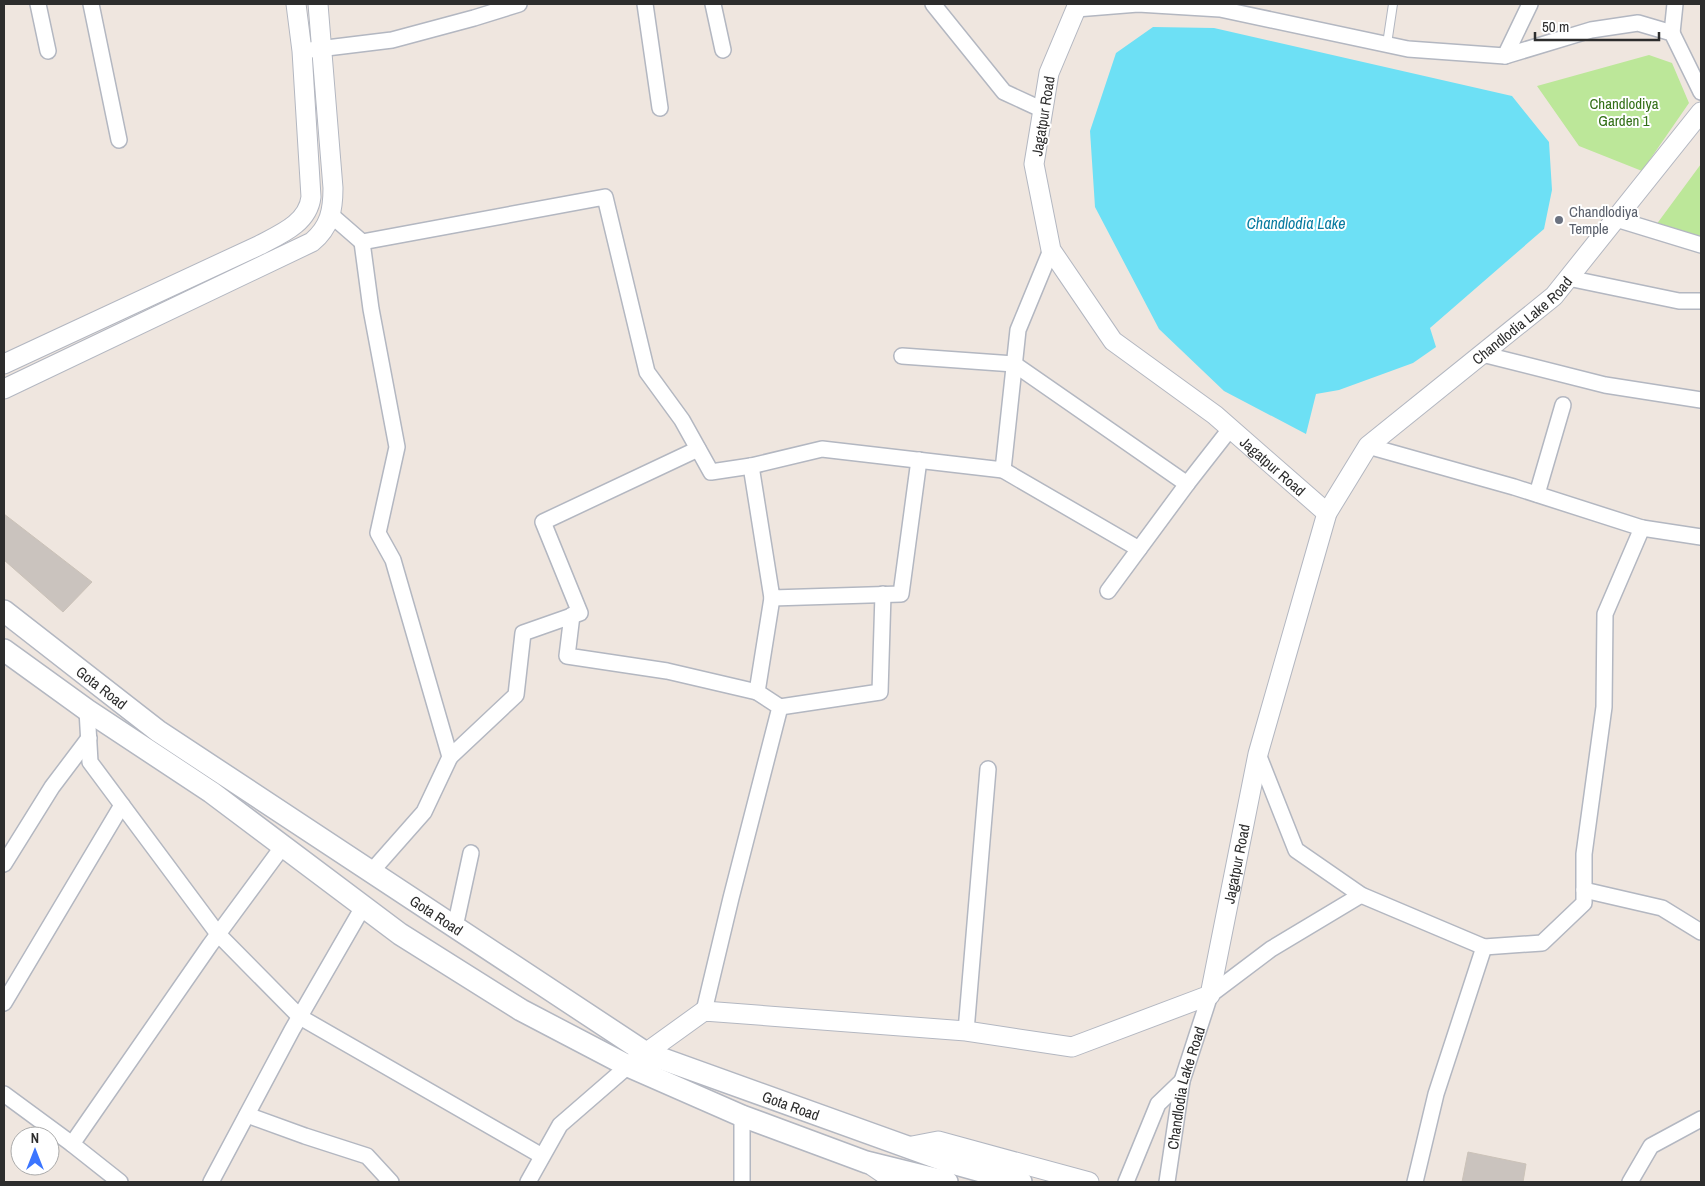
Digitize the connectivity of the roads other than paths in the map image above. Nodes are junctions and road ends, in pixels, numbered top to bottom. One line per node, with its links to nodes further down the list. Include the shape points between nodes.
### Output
1 (38, 4): 17 (street)
2 (90, 4): 24 (street)
3 (296, 4): 18 (street)
4 (318, 4): 15 (street)
5 (518, 4): 15 (street, via 392,40)
6 (645, 4): 21 (street)
7 (713, 4): 16 (street)
8 (933, 4): 22 (street, via 1004,92)
9 (1393, 4): 14 (lane)
10 (1530, 4): 19 (street)
11 (1675, 4): 13 (street)
12 (1077, 6): 14 (street, via 1138,4 1220,8); 22 (street, Jagatpur Road, via 1049,72)
13 (1672, 33): 19 (street, via 1638,23 1591,30); 20 (street)
14 (1387, 44): 19 (street, via 1408,49)
15 (322, 48): 18 (street); 25 (street, via 333,188)
16 (723, 50)
17 (48, 51)
18 (302, 51): 32 (street, via 311,197 306,214 291,228 260,245)
19 (1505, 56)
20 (1701, 92)
21 (660, 108)
22 (1043, 110): 29 (street, Jagatpur Road, via 1034,164)
23 (1701, 112): 26 (street, Chandlodia Lake Road)
24 (119, 140)
25 (331, 215): 27 (street); 34 (street, via 325,229 312,242)
26 (1616, 219): 28 (street); 30 (street, Chandlodia Lake Road)
27 (362, 242): 43 (street, via 605,197 647,372 682,420); 64 (street, via 397,447 378,533 393,560)
28 (1701, 244)
29 (1051, 250): 37 (street, via 1018,330); 41 (street, Jagatpur Road, via 1113,341)
30 (1568, 278): 31 (street, via 1678,301); 33 (street, Chandlodia Lake Road, via 1554,296)
31 (1701, 301)
32 (64, 337): 34 (street); 36 (street)
33 (1482, 354): 39 (street, via 1605,385); 42 (street, Chandlodia Lake Road)
34 (74, 356): 38 (street)
35 (902, 356): 37 (street)
36 (4, 364)
37 (1014, 364): 46 (street); 47 (street)
38 (4, 390)
39 (1701, 400)
40 (1563, 405): 48 (street)
41 (1230, 429): 47 (street); 49 (street, Jagatpur Road)
42 (1368, 446): 48 (street); 49 (street, Chandlodia Lake Road)
43 (698, 449): 45 (street, via 711,472); 57 (street, via 543,522 580,613)
44 (919, 460): 45 (street, via 822,450); 46 (street); 54 (street, via 901,594)
45 (751, 466): 55 (street)
46 (1003, 470): 52 (street)
47 (1187, 484): 52 (street)
48 (1537, 494): 50 (street)
49 (1327, 513): 63 (street, Jagatpur Road)
50 (1642, 528): 51 (street); 71 (street, via 1605,614 1604,707 1584,854)
51 (1701, 537)
52 (1139, 549): 53 (street)
53 (1108, 591)
54 (883, 594): 55 (street); 60 (street, via 880,692)
55 (772, 598): 59 (street)
56 (4, 611): 70 (main road, Gota Road, via 158,731)
57 (572, 616): 59 (street, via 567,656 667,671); 64 (street, via 523,633 516,695)
58 (4, 650): 61 (main road, Gota Road)
59 (757, 692): 60 (street)
60 (780, 707): 80 (street)
61 (87, 710): 62 (street); 67 (main road, Gota Road, via 211,792)
62 (89, 738): 66 (street, via 90,762); 69 (street, via 52,787)
63 (1258, 754): 72 (street, via 1296,850); 78 (street, Jagatpur Road)
64 (450, 757): 70 (street, via 424,812)
65 (988, 769): 82 (street)
66 (122, 805): 76 (street); 79 (street)
67 (283, 846): 73 (main road, Gota Road); 76 (street)
68 (471, 854): 74 (street)
69 (4, 864)
70 (371, 872): 74 (main road, Gota Road)
71 (1584, 890): 75 (street, via 1662,908); 77 (street, via 1584,903 1542,944)
72 (1361, 895): 77 (street); 78 (street, via 1271,949)
73 (363, 907): 81 (street); 84 (main road, Gota Road, via 521,1010)
74 (455, 927): 83 (main road, Gota Road)
75 (1701, 932)
76 (218, 934): 81 (street); 90 (street)
77 (1484, 947): 105 (street, via 1436,1094)
78 (1210, 995): 82 (street, via 1072,1047); 85 (street, Chandlodia Lake Road)
79 (4, 1004)
80 (704, 1011): 82 (street); 83 (street)
81 (300, 1017): 87 (street); 92 (street)
82 (966, 1031)
83 (646, 1053): 84 (street); 91 (main road, Gota Road)
84 (628, 1066): 88 (main road, Gota Road); 92 (street, via 560,1125)
85 (1182, 1081): 103 (street, via 1158,1104); 104 (street, Chandlodia Lake Road)
86 (4, 1094): 90 (street)
87 (247, 1115): 96 (street); 97 (street, via 367,1156)
88 (742, 1116): 93 (main road, Gota Road); 99 (street)
89 (1701, 1119): 106 (street, via 1652,1146)
90 (72, 1144): 95 (street)
91 (907, 1147): 94 (main road, Gota Road); 102 (street, via 938,1141)
92 (542, 1156): 98 (street)
93 (866, 1162): 94 (main road, Gota Road); 100 (street)
94 (942, 1174): 101 (main road)
95 (120, 1182)
96 (211, 1182)
97 (391, 1182)
98 (528, 1182)
99 (742, 1182)
100 (896, 1182)
101 (1021, 1182)
102 (1089, 1182)
103 (1126, 1182)
104 (1167, 1182)
105 (1415, 1182)
106 (1630, 1182)

